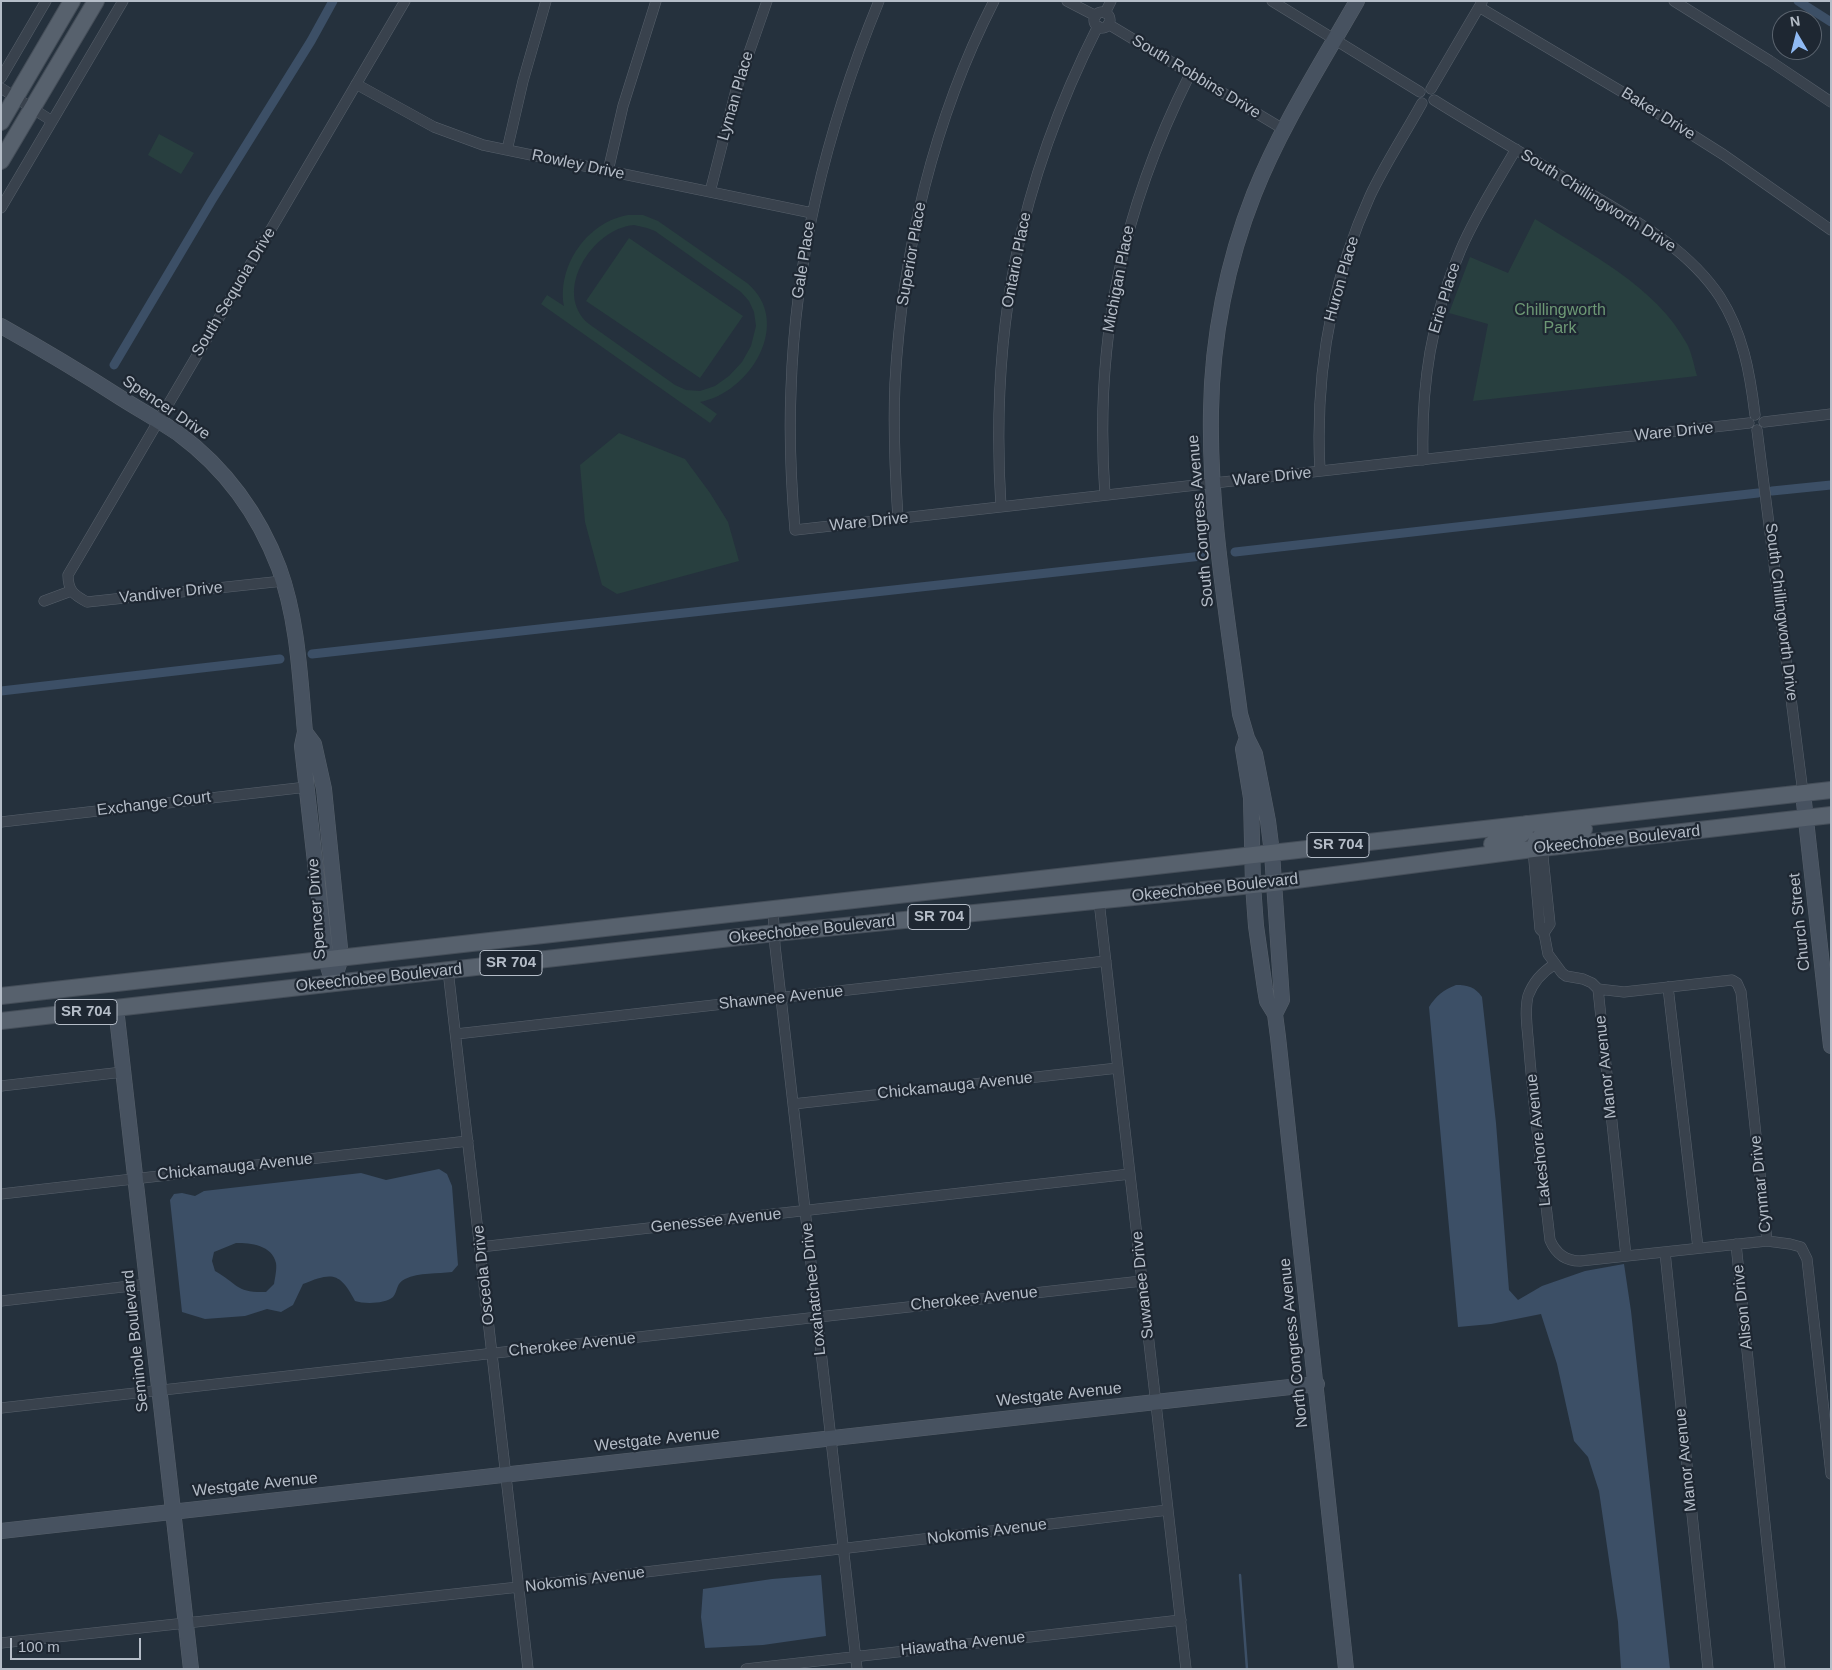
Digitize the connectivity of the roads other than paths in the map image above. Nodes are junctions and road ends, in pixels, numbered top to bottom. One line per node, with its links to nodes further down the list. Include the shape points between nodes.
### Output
1 (46, 1): 20 (street)
2 (72, 1): 25 (main road)
3 (96, 1): 29 (main road)
4 (123, 1): 30 (street)
5 (405, 1): 21 (street, South Sequoia Drive)
6 (546, 1): 34 (street)
7 (656, 1): 36 (street, via 623,106)
8 (766, 1): 37 (street, Lyman Place, via 736,90)
9 (879, 1): 39 (street, Gale Place, via 843,96)
10 (994, 1): 52 (street, Superior Place, via 972,48 941,132 910,250 895,383 894,454)
11 (1067, 1): 17 (street)
12 (1111, 1): 17 (street, Ontario Place)
13 (1272, 1): 18 (street)
14 (1357, 1): 18 (street, South Congress Avenue)
15 (1674, 1): 27 (street)
16 (1481, 4): 23 (street); 40 (street, Baker Drive, via 1656,112)
17 (1100, 18): 19 (street, South Robbins Drive, via 1103,28 1108,24); 51 (street, Ontario Place, via 1049,136 1015,258 999,383)
18 (1335, 39): 24 (street); 32 (street, South Congress Avenue)
19 (1190, 74): 32 (street, South Robbins Drive); 50 (street, Michigan Place, via 1156,145 1128,230 1115,287 1102,395)
20 (1, 78)
21 (356, 84): 34 (street, Rowley Drive, via 434,127); 44 (street, South Sequoia Drive)
22 (1, 88): 25 (street)
23 (1431, 89): 24 (street); 26 (street, via 1435,93)
24 (1420, 92): 28 (street)
25 (16, 98): 29 (street); 31 (main road)
26 (1434, 100): 28 (street, via 1429,104); 33 (street, South Chillingworth Drive)
27 (1831, 102)
28 (1422, 103): 48 (street, Huron Place, via 1371,196 1354,234 1336,290 1321,380 1318,422)
29 (32, 108): 30 (street); 35 (main road)
30 (52, 121): 38 (street)
31 (1, 122)
32 (1283, 129): 49 (street, South Congress Avenue, via 1242,230 1221,310 1211,410)
33 (1516, 149): 43 (street, South Chillingworth Drive, via 1660,237 1696,267 1720,297 1738,331 1750,376); 47 (street, Erie Place, via 1472,226 1440,304 1424,393)
34 (506, 150): 36 (street, Rowley Drive)
35 (1, 161)
36 (608, 171): 37 (street, Rowley Drive)
37 (710, 192): 39 (street, Rowley Drive)
38 (1, 208)
39 (812, 213): 53 (street, Gale Place, via 797,308 791,389 791,483)
40 (1831, 230)
41 (1, 326): 44 (street, Spencer Drive)
42 (1831, 414): 45 (street)
43 (1752, 419): 45 (street, via 1761,416); 46 (street, via 1752,429); 47 (street, Ware Drive)
44 (158, 421): 54 (street, Spencer Drive, via 200,451 242,498 269,544); 55 (street, South Sequoia Drive, via 68,575)
45 (1764, 422): 46 (street, via 1763,427)
46 (1757, 430): 61 (street, South Chillingworth Drive)
47 (1423, 460): 48 (street, Ware Drive)
48 (1320, 471): 49 (street, Ware Drive)
49 (1212, 483): 50 (street, Ware Drive); 58 (street, South Congress Avenue, via 1240,714)
50 (1104, 495): 51 (street, Ware Drive)
51 (1001, 507): 52 (street, Ware Drive)
52 (898, 518): 53 (street, Ware Drive)
53 (795, 530)
54 (283, 581): 55 (street, Vandiver Drive, via 86,602); 57 (street, Spencer Drive, via 294,634)
55 (70, 587): 56 (street)
56 (44, 600)
57 (305, 732): 59 (street, Spencer Drive, via 302,746); 71 (street, Spencer Drive, via 314,744 324,789)
58 (1247, 738): 69 (street, South Congress Avenue, via 1255,754); 70 (street, South Congress Avenue, via 1244,748 1251,798)
59 (307, 787): 65 (street, Exchange Court); 67 (street, Spencer Drive)
60 (1831, 790): 61 (main road, Okeechobee Boulevard / SR 704)
61 (1804, 793): 62 (main road, Okeechobee Boulevard / SR 704); 64 (street, Church Street)
62 (1618, 814): 66 (main road, Okeechobee Boulevard / SR 704); 68 (main road, via 1610,825 1542,836 1537,840)
63 (1831, 815): 64 (main road, Okeechobee Boulevard / SR 704)
64 (1806, 818): 68 (main road, Okeechobee Boulevard / SR 704); 94 (street, Church Street)
65 (1, 822)
66 (1526, 824): 69 (main road, Okeechobee Boulevard / SR 704); 72 (main road, via 1525,831 1518,838 1475,847)
67 (313, 840): 71 (street, via 326,857); 78 (street, Spencer Drive)
68 (1538, 849): 72 (main road, Okeechobee Boulevard / SR 704); 80 (street, via 1540,929)
69 (1272, 853): 70 (main road, Okeechobee Boulevard / SR 704); 73 (street, North Congress Avenue)
70 (1253, 856): 74 (street, North Congress Avenue); 76 (main road, Okeechobee Boulevard / SR 704)
71 (332, 858): 78 (street, Spencer Drive)
72 (1462, 859): 73 (main road, Okeechobee Boulevard / SR 704)
73 (1273, 883): 74 (main road, Okeechobee Boulevard / SR 704); 90 (street, North Congress Avenue, via 1282,1000)
74 (1253, 885): 75 (main road, Okeechobee Boulevard / SR 704); 90 (street, North Congress Avenue, via 1267,1001)
75 (1099, 901): 77 (main road, Okeechobee Boulevard / SR 704); 79 (street, Suwanee Drive)
76 (774, 908): 77 (street, Loxahatchee Drive); 78 (main road, Okeechobee Boulevard / SR 704)
77 (775, 933): 82 (main road, Okeechobee Boulevard / SR 704); 88 (street, Loxahatchee Drive)
78 (334, 959): 81 (main road, Okeechobee Boulevard / SR 704); 83 (street, Spencer Drive)
79 (1106, 961): 88 (street, Shawnee Avenue); 95 (street, Suwanee Drive)
80 (1555, 964): 86 (street, via 1566,976 1583,979); 109 (street, Lakeshore Avenue, via 1534,984 1526,1008 1550,1240 1557,1252 1574,1261)
81 (235, 970): 84 (main road, Okeechobee Boulevard / SR 704); 89 (main road, via 193,986 131,993)
82 (448, 970): 83 (main road, Okeechobee Boulevard / SR 704); 93 (street, Osceola Drive)
83 (333, 984): 89 (main road, Okeechobee Boulevard / SR 704)
84 (96, 985): 87 (main road, Okeechobee Boulevard / SR 704); 91 (main road, via 76,1001 34,1006)
85 (1668, 987): 86 (street, via 1624,992); 104 (street, Cynmar Drive, via 1732,980 1741,992); 107 (street)
86 (1598, 989): 109 (street, Manor Avenue)
87 (1, 996)
88 (781, 998): 93 (street, Shawnee Avenue); 98 (street, Loxahatchee Drive)
89 (116, 1008): 92 (main road, Okeechobee Boulevard / SR 704); 96 (street, Seminole Boulevard)
90 (1275, 1014): 115 (street, North Congress Avenue)
91 (1, 1017)
92 (1, 1021)
93 (456, 1034): 99 (street, Osceola Drive)
94 (1831, 1046)
95 (1118, 1068): 98 (street, Chickamauga Avenue); 100 (street, Suwanee Drive)
96 (124, 1072): 97 (street); 101 (street, Seminole Boulevard)
97 (1, 1086)
98 (793, 1104): 103 (street, Loxahatchee Drive)
99 (468, 1141): 101 (street, Chickamauga Avenue); 106 (street, Osceola Drive)
100 (1130, 1174): 103 (street, Genessee Avenue); 110 (street, Suwanee Drive)
101 (136, 1178): 102 (street, Chickamauga Avenue); 111 (street, Seminole Boulevard)
102 (1, 1194)
103 (805, 1210): 106 (street, Genessee Avenue); 113 (street, Loxahatchee Drive)
104 (1767, 1241): 105 (street); 120 (street, Cynmar Drive, via 1801,1247 1807,1259)
105 (1736, 1244): 107 (street, Alison Drive); 138 (street, Alison Drive)
106 (480, 1247): 114 (street, Osceola Drive)
107 (1698, 1248): 108 (street)
108 (1665, 1252): 109 (street); 137 (street, Manor Avenue)
109 (1626, 1256)
110 (1142, 1281): 113 (street, Cherokee Avenue); 117 (street, Suwanee Drive)
111 (148, 1284): 112 (street); 116 (street, Seminole Boulevard)
112 (1, 1301)
113 (817, 1317): 114 (street, Cherokee Avenue); 119 (street, Loxahatchee Drive)
114 (492, 1353): 116 (street, Cherokee Avenue); 121 (street, Osceola Drive)
115 (1317, 1384): 117 (street, Westgate Avenue); 136 (street, North Congress Avenue)
116 (160, 1391): 118 (street, Cherokee Avenue); 123 (street, Seminole Boulevard)
117 (1156, 1402): 119 (street, Westgate Avenue); 122 (street, Suwanee Drive)
118 (1, 1408)
119 (831, 1438): 121 (street, Westgate Avenue); 125 (street, Loxahatchee Drive)
120 (1831, 1474)
121 (506, 1475): 123 (street, Westgate Avenue); 126 (street, Osceola Drive)
122 (1168, 1510): 125 (street, Nokomis Avenue); 127 (street, Suwanee Drive)
123 (174, 1512): 124 (street, Westgate Avenue); 128 (street, Seminole Boulevard)
124 (1, 1532)
125 (844, 1549): 126 (street, Nokomis Avenue); 130 (street, Loxahatchee Drive)
126 (519, 1587): 128 (street, Nokomis Avenue); 132 (street, Osceola Drive)
127 (1181, 1620): 130 (street, Hiawatha Avenue); 135 (street, Suwanee Drive)
128 (186, 1622): 129 (street, Nokomis Avenue); 131 (street, Seminole Boulevard)
129 (1, 1643)
130 (856, 1656): 133 (street, Hiawatha Avenue); 134 (street, Loxahatchee Drive)
131 (191, 1669)
132 (528, 1669)
133 (746, 1669)
134 (857, 1669)
135 (1186, 1669)
136 (1346, 1669)
137 (1708, 1669)
138 (1780, 1669)

